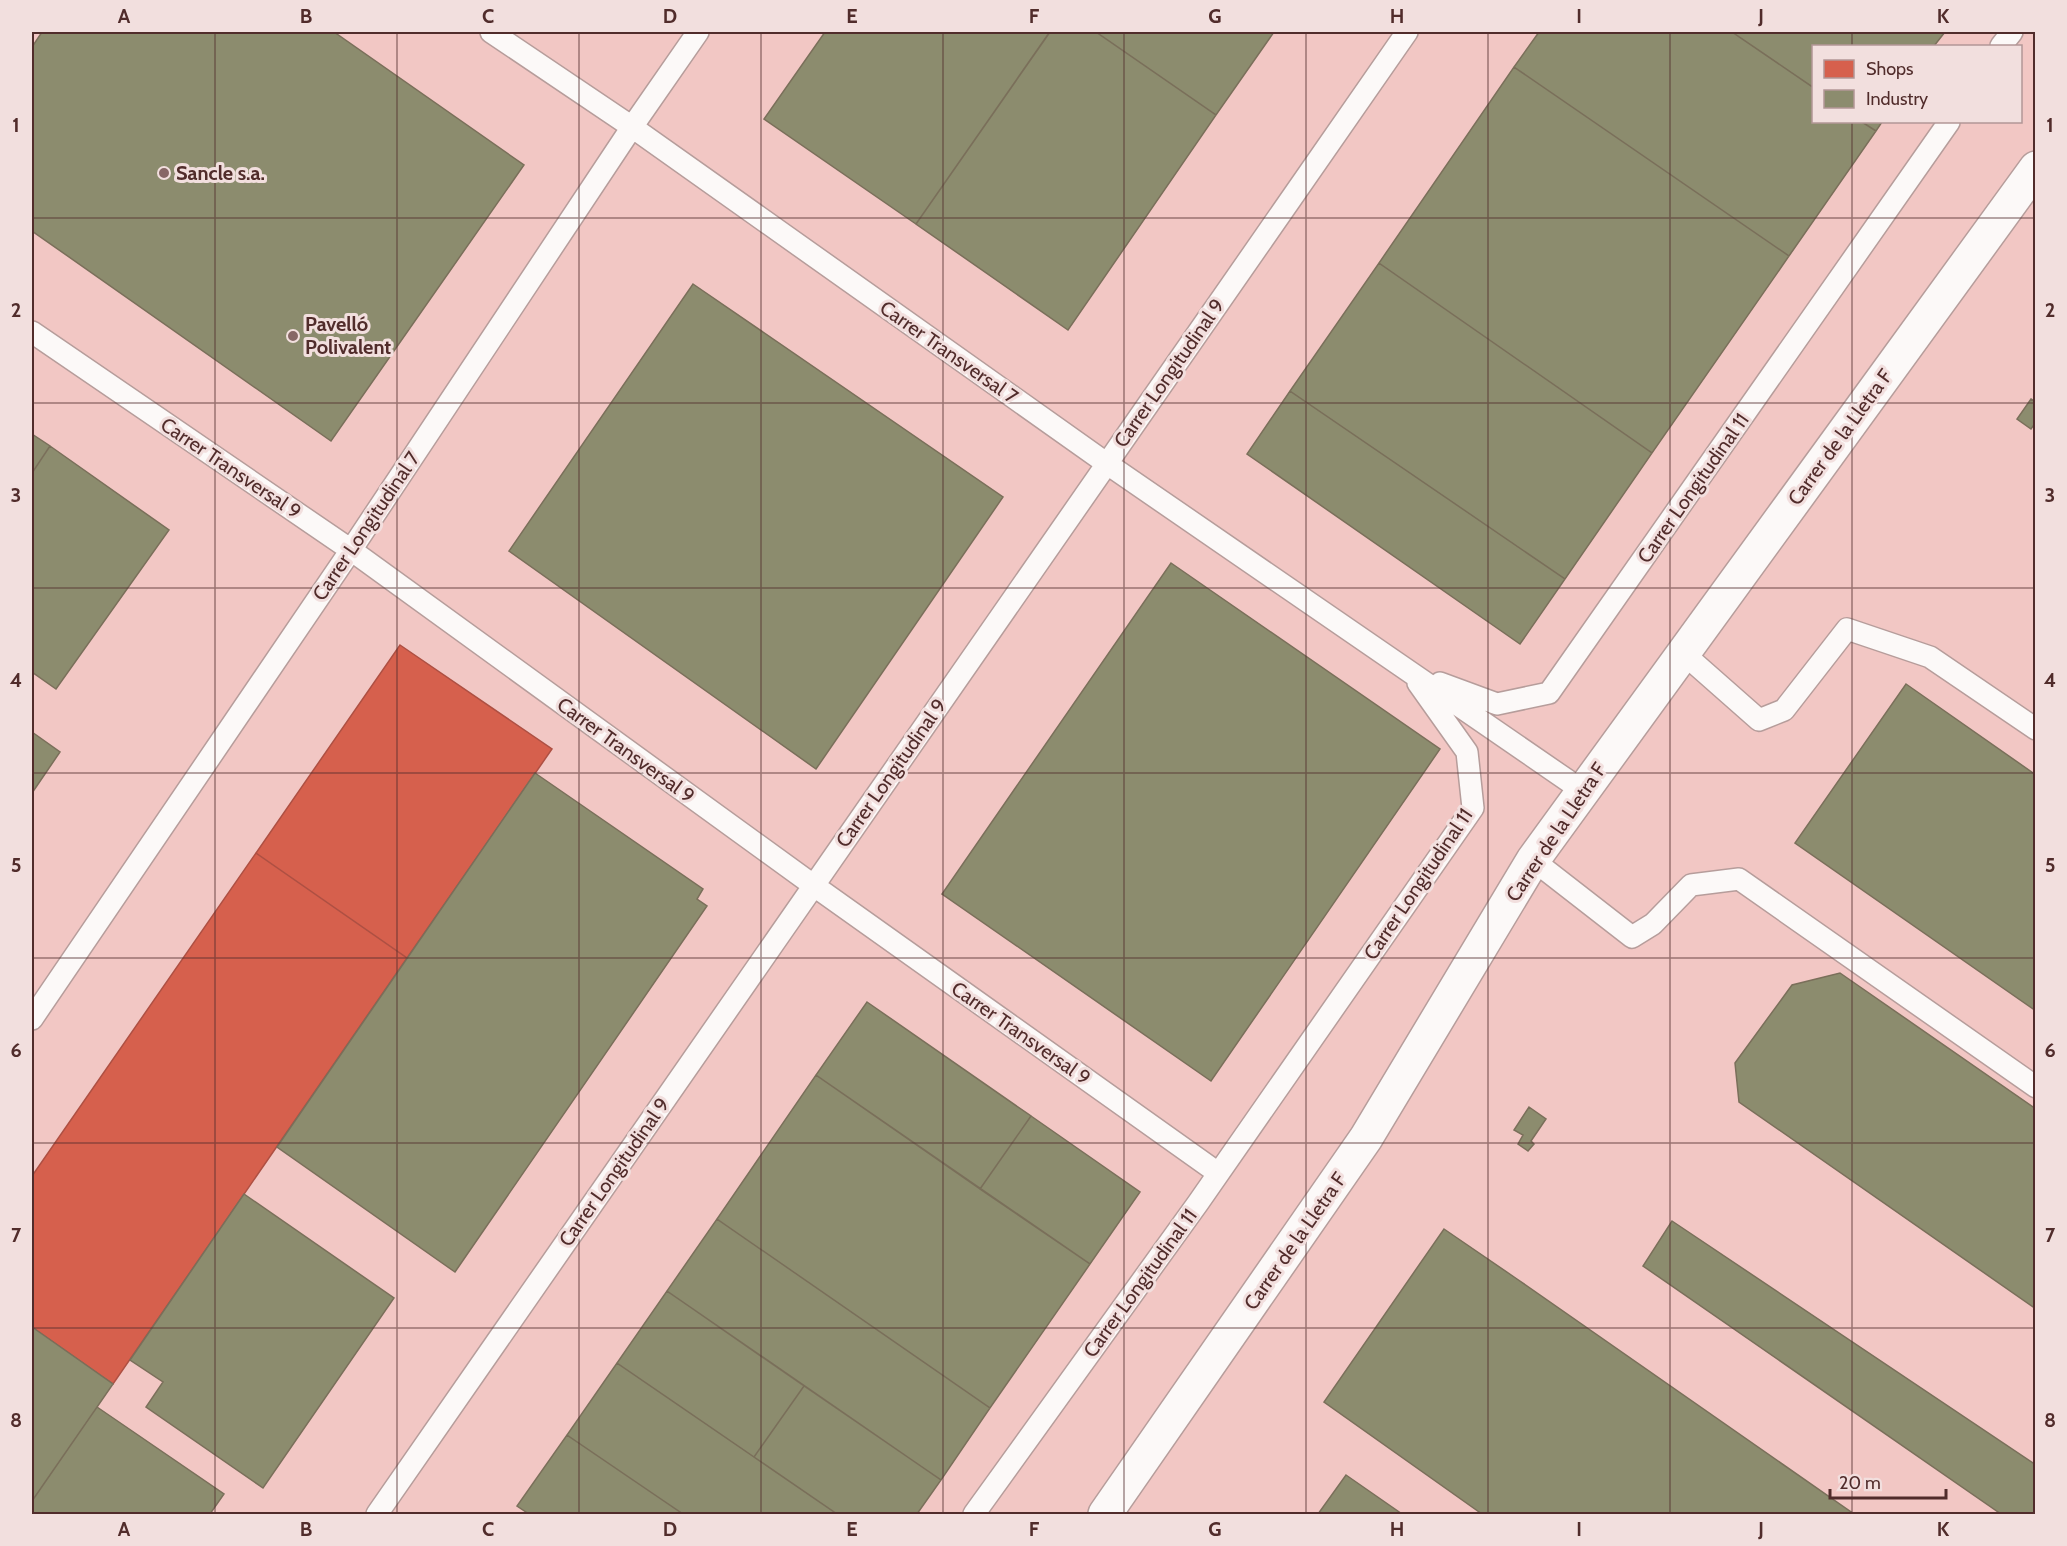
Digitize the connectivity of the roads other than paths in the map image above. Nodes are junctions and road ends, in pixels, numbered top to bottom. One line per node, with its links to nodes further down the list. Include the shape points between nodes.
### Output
1 (491, 32): 7 (lane, Carrer Transversal 7)
2 (698, 32): 7 (lane, Carrer Longitudinal 7)
3 (1407, 32): 10 (lane, Carrer Longitudinal 9)
4 (2012, 32): 5 (lane)
5 (2002, 45)
6 (1948, 123): 13 (lane, Carrer Longitudinal 11, via 1549,693 1497,704)
7 (632, 127): 10 (lane, Carrer Transversal 7); 11 (lane, Carrer Longitudinal 7)
8 (2036, 168): 12 (street, Carrer de la Lletra F)
9 (32, 332): 11 (lane, Carrer Transversal 9)
10 (1106, 463): 13 (lane, Carrer Transversal 7); 17 (lane, Carrer Longitudinal 9)
11 (351, 549): 17 (lane, Carrer Transversal 9); 18 (lane, Carrer Longitudinal 7)
12 (1683, 653): 14 (lane, via 1759,720 1784,710 1847,629 1929,657); 15 (street, Carrer de la Lletra F)
13 (1409, 671): 15 (lane); 20 (lane, Carrer Longitudinal 11, via 1467,752 1473,808)
14 (2036, 729)
15 (1583, 791): 16 (street, Carrer de la Lletra F)
16 (1533, 860): 19 (lane, via 1632,937 1653,924 1691,885 1739,879); 23 (street, Carrer de la Lletra F, via 1366,1138)
17 (813, 885): 20 (lane, Carrer Transversal 9); 21 (lane, Carrer Longitudinal 9)
18 (32, 1019)
19 (2036, 1087)
20 (1218, 1173): 22 (lane, Carrer Longitudinal 11)
21 (377, 1515)
22 (974, 1515)
23 (1105, 1515)

